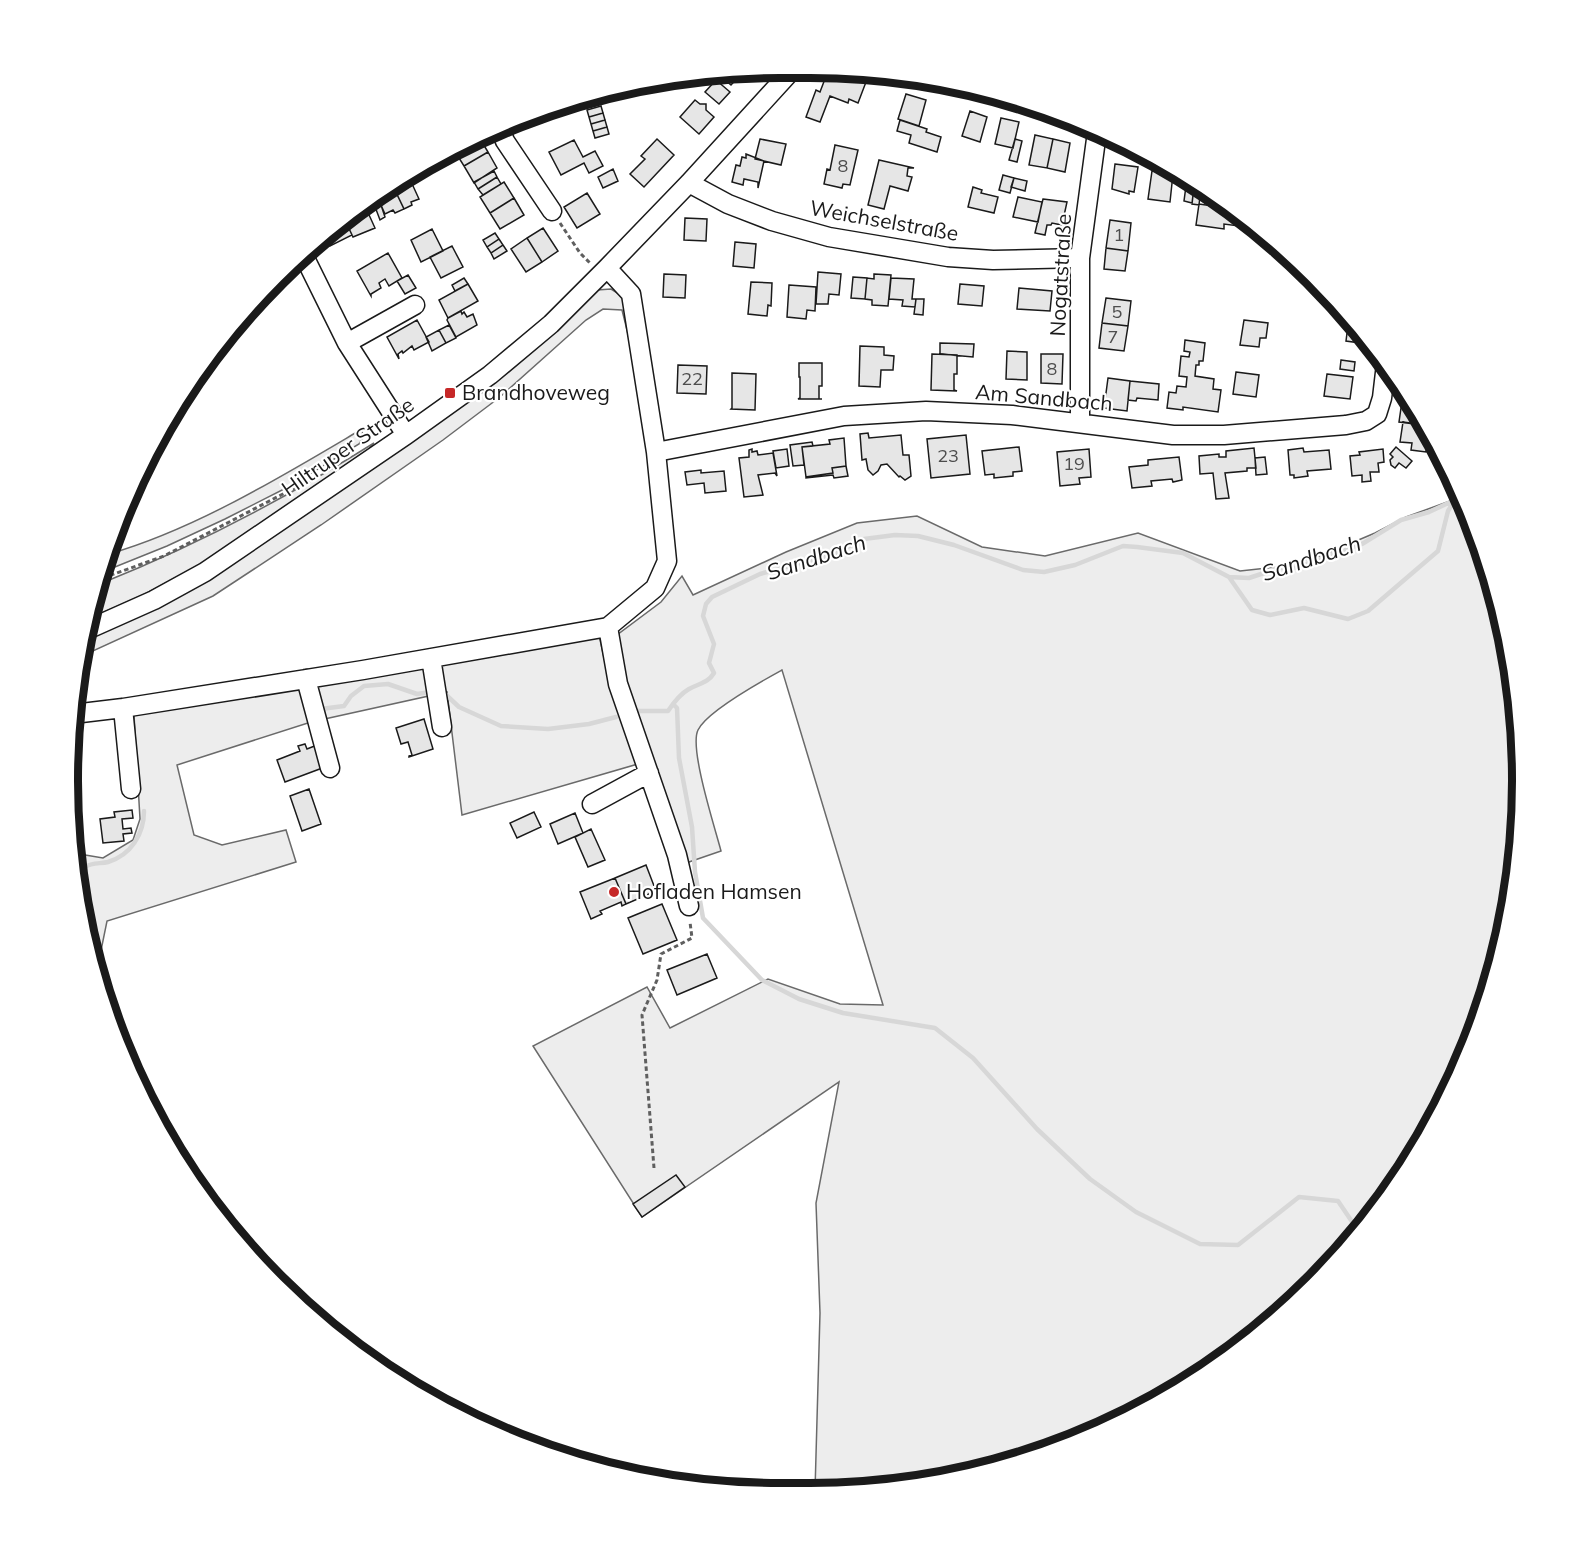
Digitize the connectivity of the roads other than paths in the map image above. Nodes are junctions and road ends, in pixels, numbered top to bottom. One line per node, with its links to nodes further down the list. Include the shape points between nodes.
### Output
1 (785, 78): 4 (street, Hiltruper Straße)
2 (503, 135): 5 (street)
3 (1096, 139): 6 (street, Nogatstraße)
4 (689, 183): 6 (street, Weichselstraße, via 772,221 829,237 948,257); 8 (street, Hiltruper Straße)
5 (552, 211)
6 (1080, 258): 12 (street, Nogatstraße)
7 (307, 262): 10 (street)
8 (600, 267): 13 (street, Hiltruper Straße, via 550,324 508,361); 14 (street, via 631,294)
9 (415, 305): 10 (street)
10 (347, 343): 13 (street)
11 (1384, 377): 12 (street, Am Sandbach, via 1377,414 1366,422 1346,425 1173,435)
12 (1080, 422): 14 (street, Am Sandbach, via 926,411 844,416)
13 (406, 435): 15 (street, Hiltruper Straße, via 205,572)
14 (656, 452): 16 (street, via 666,561 655,588)
15 (95, 625)
16 (608, 627): 17 (street); 23 (street, via 618,684)
17 (431, 658): 18 (street); 21 (street)
18 (306, 679): 19 (street); 22 (street)
19 (123, 708): 20 (street); 24 (street)
20 (82, 713)
21 (441, 727)
22 (330, 768)
23 (649, 773): 25 (street); 26 (street, via 677,855)
24 (131, 789)
25 (592, 804)
26 (689, 906)

